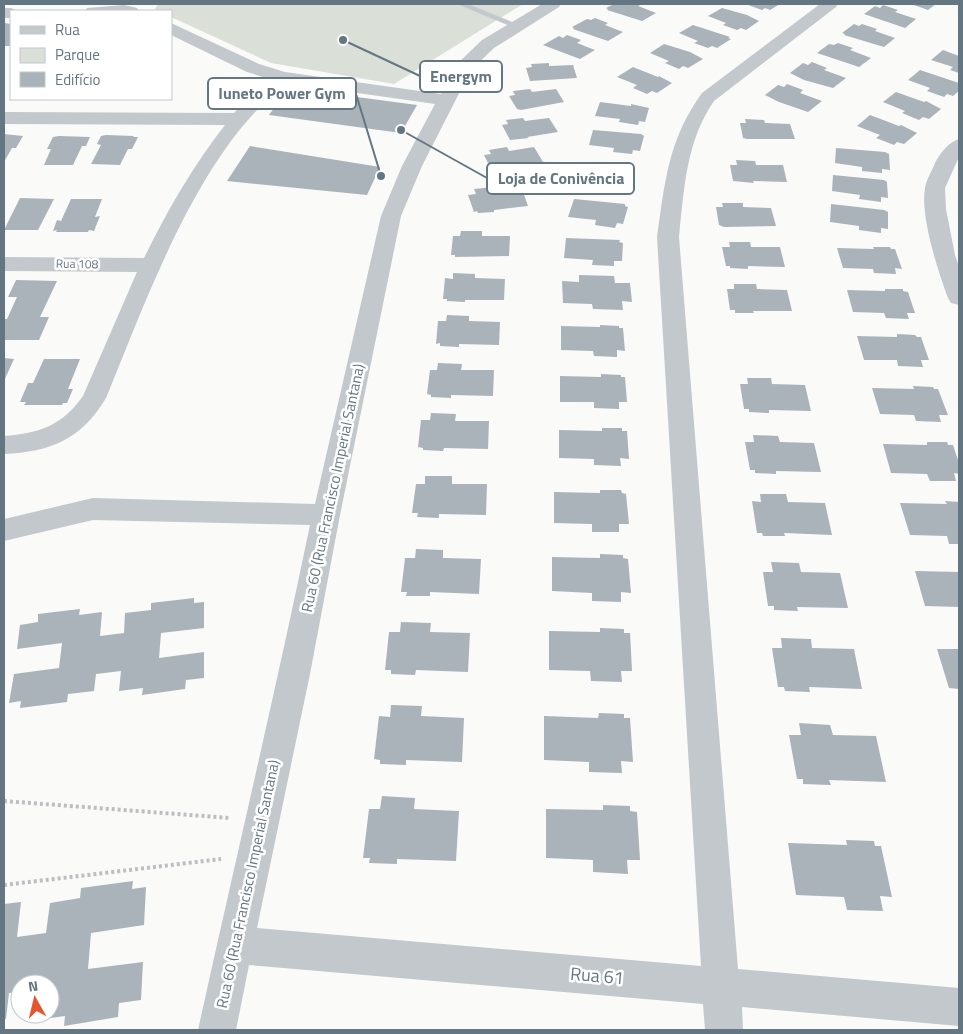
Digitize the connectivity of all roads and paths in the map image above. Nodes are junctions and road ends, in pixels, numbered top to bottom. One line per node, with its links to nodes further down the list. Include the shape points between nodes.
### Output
1 (93, 4): 5 (street)
2 (461, 4): 6 (lane)
3 (553, 4): 6 (street, Rua 60 (Rua Francisco Imperial Santana))
4 (830, 4): 25 (street, via 700,106 679,157 668,237)
5 (74, 10)
6 (518, 26): 9 (street, Rua 60 (Rua Francisco Imperial Santana), via 474,56 463,68)
7 (172, 28): 8 (street, via 254,68)
8 (283, 77): 9 (street); 11 (street, via 262,92)
9 (446, 100): 18 (street, Rua 60 (Rua Francisco Imperial Santana), via 391,216)
10 (4, 118): 11 (street)
11 (238, 119): 15 (street, via 199,172)
12 (959, 145): 13 (street, via 947,159 935,188)
13 (950, 236): 16 (street, via 944,254)
14 (4, 264): 15 (street, Rua 108)
15 (151, 265): 17 (street, via 94,398 82,416 61,433 38,441)
16 (959, 298)
17 (4, 446)
18 (326, 515): 19 (street, via 93,509); 21 (street, Rua 60 (Rua Francisco Imperial Santana), via 296,674)
19 (4, 530)
20 (4, 801): 21 (path)
21 (261, 820): 22 (street, Rua 60 (Rua Francisco Imperial Santana))
22 (254, 856): 23 (path); 24 (street, Rua 60 (Rua Francisco Imperial Santana))
23 (4, 886)
24 (235, 945): 25 (street, Rua 61); 27 (street, Rua 60 (Rua Francisco Imperial Santana))
25 (721, 986): 26 (street, Rua 61); 28 (street)
26 (959, 1007)
27 (217, 1030)
28 (724, 1030)

